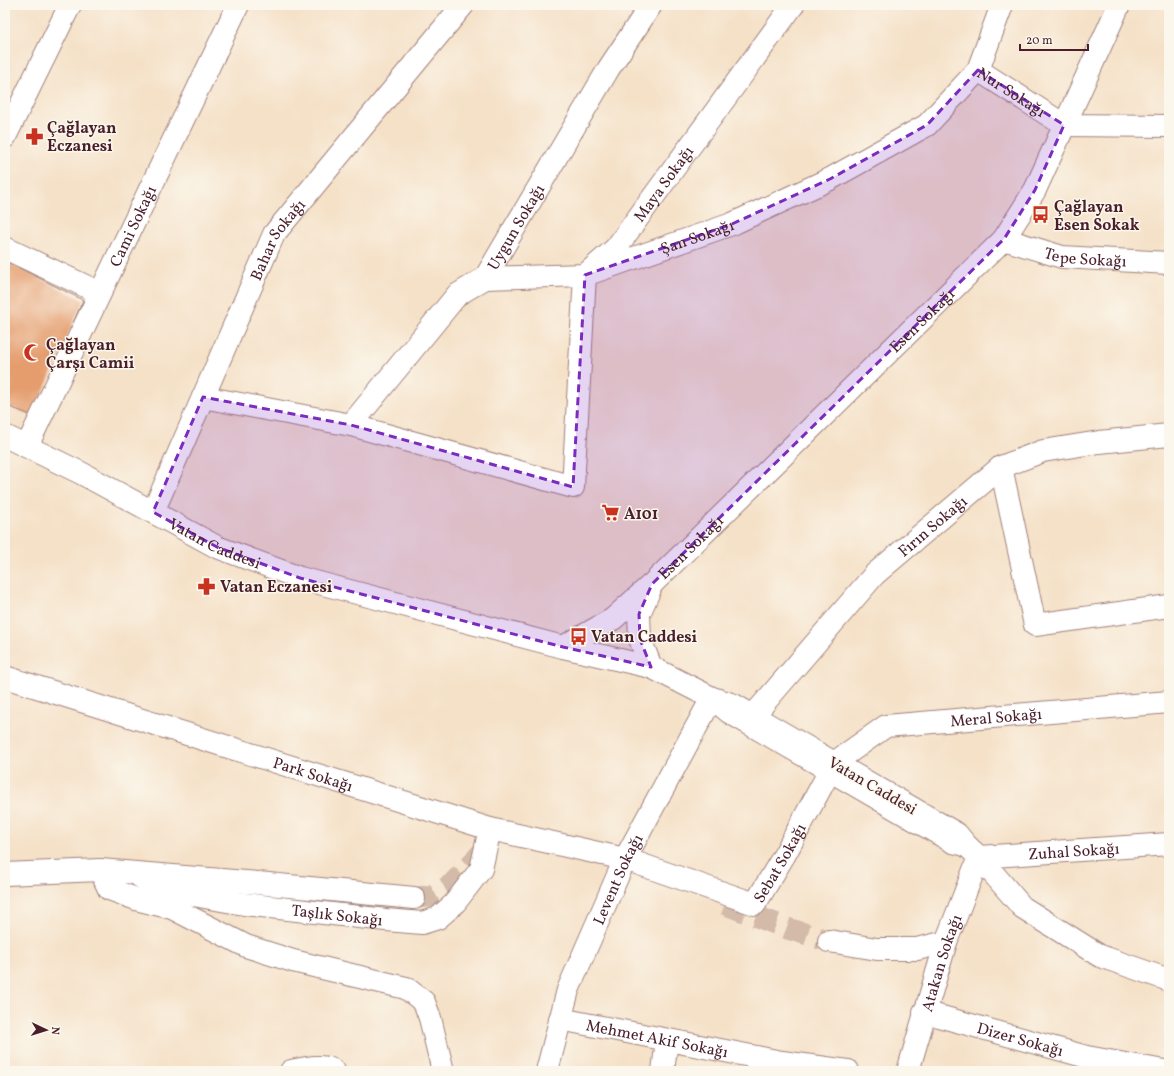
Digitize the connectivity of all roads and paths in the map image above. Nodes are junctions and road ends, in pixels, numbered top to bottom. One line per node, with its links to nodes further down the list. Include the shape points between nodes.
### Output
1 (70, 5): 11 (street)
2 (238, 5): 17 (street, Cami Sokağı)
3 (463, 5): 18 (street, Bahar Sokağı, via 274,234)
4 (651, 5): 16 (street, Uygun Sokağı, via 609,68)
5 (793, 5): 15 (street, Maya Sokağı, via 616,248)
6 (1002, 5): 8 (street, Nur Sokağı)
7 (1119, 5): 9 (street, Esen Sokağı)
8 (978, 70): 9 (street, Nur Sokağı); 15 (street, Şan Sokağı, via 927,125 830,179 732,224)
9 (1064, 125): 10 (street); 12 (street, Esen Sokağı, via 1035,190)
10 (1169, 126)
11 (5, 137)
12 (1004, 239): 14 (street, Tepe Sokağı, via 1062,256); 25 (street, Esen Sokağı)
13 (5, 248): 17 (street)
14 (1169, 263)
15 (585, 275): 16 (street); 19 (street, via 573,487)
16 (485, 278): 19 (street, Uygun Sokağı, via 457,295)
17 (100, 293): 22 (street, Cami Sokağı)
18 (203, 398): 19 (street); 24 (street, Bahar Sokağı)
19 (351, 425)
20 (1169, 435): 23 (street, Fırın Sokağı, via 1043,451)
21 (5, 436): 22 (street, Vatan Caddesi)
22 (27, 446): 24 (street, Vatan Caddesi)
23 (1001, 467): 26 (street, via 1034,625); 32 (street, Fırın Sokağı, via 876,574)
24 (153, 512): 27 (street, Vatan Caddesi, via 217,547 300,578)
25 (652, 584): 27 (street, Esen Sokağı, via 613,619); 28 (street, Esen Sokağı, via 639,614 640,639)
26 (1169, 606)
27 (563, 647): 28 (street, Vatan Caddesi)
28 (651, 667): 30 (street, Vatan Caddesi)
29 (5, 677): 34 (street, Park Sokağı)
30 (712, 698): 32 (street, Vatan Caddesi, via 734,705); 33 (street, Vatan Caddesi, via 729,712); 37 (street, Levent Sokağı)
31 (1169, 702): 33 (street, Meral Sokağı, via 886,726)
32 (753, 716): 33 (street, Vatan Caddesi)
33 (831, 766): 36 (street, Vatan Caddesi, via 957,834); 37 (street, Sebat Sokağı, via 785,854 755,904)
34 (490, 829): 37 (street, Park Sokağı); 39 (street, Taşlık Sokağı, via 481,869 454,904 438,918 422,923 244,904 160,889)
35 (1169, 844): 36 (street, Zuhal Sokağı)
36 (973, 851): 43 (street, Atakan Sokağı); 44 (street, Vatan Caddesi, via 1022,907 1100,956)
37 (625, 859): 46 (street, Levent Sokağı, via 568,990)
38 (100, 870): 39 (street, Taşlık Sokağı); 40 (street, Taşlık Sokağı); 51 (street, via 109,889 172,908 246,946 293,961 406,988 424,1002)
39 (134, 873): 41 (street, Taşlık Sokağı)
40 (5, 874)
41 (414, 898)
42 (829, 941): 43 (street, via 877,949 917,949)
43 (946, 942): 45 (street, Atakan Sokağı)
44 (1169, 980)
45 (924, 1012): 55 (street, Atakan Sokağı); 56 (street, Dizer Sokağı, via 1087,1057)
46 (560, 1019): 47 (street, Mehmet Akif Sokağı); 52 (street, Levent Sokağı)
47 (667, 1040): 48 (street, Mehmet Akif Sokağı); 53 (street)
48 (782, 1066): 54 (street, Mehmet Akif Sokağı)
49 (291, 1071): 50 (street, via 330,1068)
50 (334, 1071)
51 (443, 1071)
52 (547, 1071)
53 (663, 1071)
54 (848, 1071)
55 (908, 1071)
56 (1164, 1071)

